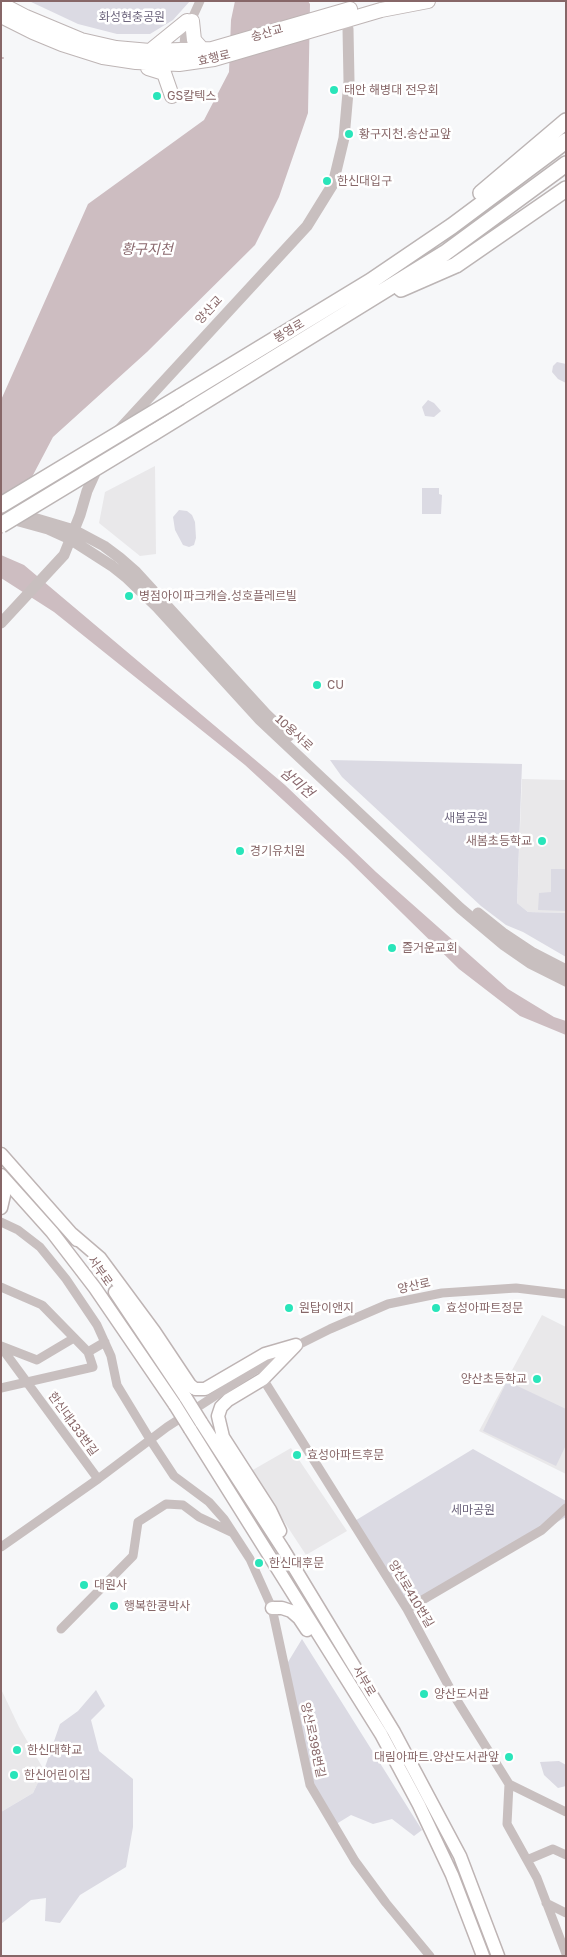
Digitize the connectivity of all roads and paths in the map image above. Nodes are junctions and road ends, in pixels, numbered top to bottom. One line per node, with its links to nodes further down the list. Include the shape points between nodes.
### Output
1 (200, 1): 7 (street)
2 (428, 1): 4 (main road)
3 (1, 4): 9 (main road, 효행로, via 81,40)
4 (382, 4): 6 (main road)
5 (1, 16): 9 (main road, 효행로, via 62,44 115,59)
6 (343, 16): 8 (main road, 송산교); 23 (street, 양산교, via 348,29 349,81 344,138 333,184 307,226 118,431 87,490)
7 (192, 18): 8 (main road, via 194,40); 9 (main road); 10 (street, via 183,39)
8 (209, 53): 10 (main road, 효행로)
9 (143, 55): 10 (main road, 효행로); 11 (main road, via 140,66 164,73)
10 (181, 58)
11 (172, 96)
12 (566, 121): 16 (highway, via 495,182 415,243)
13 (566, 141): 16 (highway, 봉영로)
14 (566, 164): 17 (highway, 봉영로, via 445,253)
15 (566, 189): 17 (highway, via 456,265)
16 (406, 257): 18 (highway, 봉영로, bridge)
17 (356, 308): 21 (highway, 봉영로, bridge)
18 (1, 505)
19 (1, 509): 22 (street, 10용사로)
20 (1, 516): 22 (street, 10용사로)
21 (1, 525)
22 (49, 526): 23 (street, 10용사로)
23 (72, 534): 24 (street, 10용사로); 25 (street, 양산교, via 64,555)
24 (105, 554): 26 (street, 10용사로, via 136,572 266,714 459,897 532,953); 27 (street, 10용사로, via 260,720 460,908 530,963)
25 (1, 623)
26 (566, 970)
27 (566, 981)
28 (1, 1154): 33 (main road, 서부로)
29 (1, 1174): 45 (main road, 서부로, bridge, via 52,1232 95,1288 175,1405)
30 (1, 1187): 31 (main road, via 4,1195)
31 (1, 1208)
32 (1, 1222): 37 (street, via 40,1247 66,1279)
33 (72, 1234): 38 (main road, via 100,1258 195,1389 205,1389 265,1354); 45 (main road, 서부로, bridge, via 132,1315 186,1398)
34 (1, 1287): 36 (street, via 42,1305)
35 (566, 1294): 38 (street, 양산로, via 516,1288 442,1293 388,1304)
36 (74, 1338): 39 (street, via 37,1360); 40 (street)
37 (105, 1342): 40 (street); 46 (street, via 117,1385)
38 (296, 1345): 41 (street, 양산로); 42 (main road)
39 (1, 1346): 43 (street, 한신대133번길)
40 (88, 1352): 43 (street, 한신대133번길, via 93,1367)
41 (267, 1362): 42 (street); 46 (street, 양산로, via 167,1427)
42 (263, 1379): 51 (main road, via 221,1407 218,1416 220,1426 223,1437 270,1510); 53 (street, 양산로410번길)
43 (28, 1383): 44 (street, 한신대133번길); 47 (street, 한신대133번길)
44 (1, 1388)
45 (195, 1426): 51 (main road, 서부로); 55 (main road, 서부로)
46 (151, 1441): 47 (street); 49 (street, 양산로398번길, via 174,1476 209,1502)
47 (98, 1479): 50 (street)
48 (566, 1508): 53 (street, via 542,1530)
49 (233, 1533): 52 (street, 양산로398번길, via 257,1572); 54 (street, via 183,1504 166,1504 138,1522 133,1556)
50 (1, 1547)
51 (309, 1591): 59 (main road, 서부로, via 398,1740)
52 (272, 1608): 55 (main road, via 291,1611 299,1618 330,1665); 64 (street, 양산로398번길, via 310,1785 355,1861)
53 (407, 1609): 56 (street, 양산로410번길, via 453,1694)
54 (61, 1629)
55 (350, 1683): 65 (main road, 서부로, via 419,1805 452,1875)
56 (509, 1784): 57 (street); 60 (street, via 507,1824)
57 (566, 1812)
58 (566, 1855): 60 (street, via 553,1849)
59 (460, 1856): 66 (main road, 서부로); 67 (main road, via 479,1885)
60 (526, 1860): 61 (street)
61 (546, 1903): 62 (street); 63 (street)
62 (566, 1913)
63 (566, 1954)
64 (430, 1956)
65 (484, 1956)
66 (498, 1956)
67 (507, 1956)

